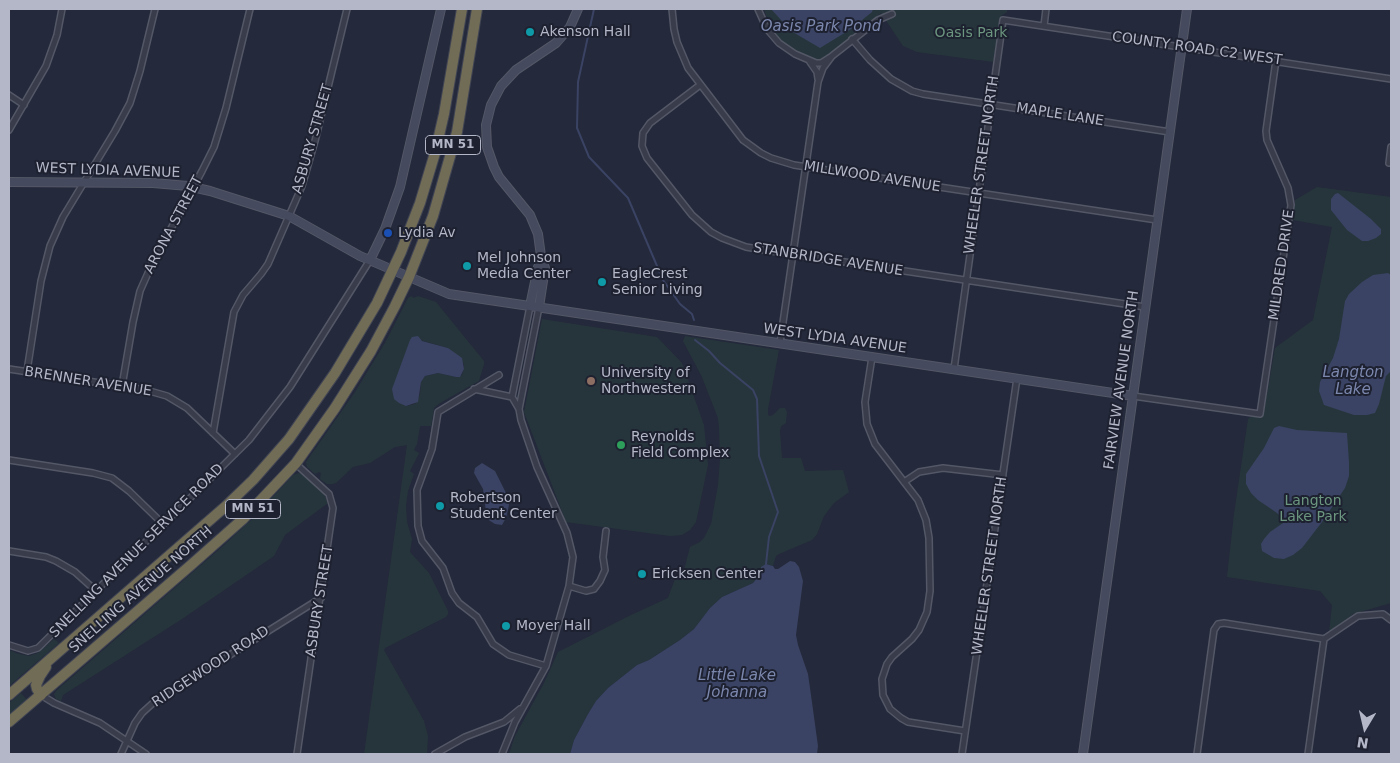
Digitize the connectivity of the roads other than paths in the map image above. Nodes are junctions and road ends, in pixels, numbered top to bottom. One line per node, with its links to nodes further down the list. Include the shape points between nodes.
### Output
1 (62, 9): 25 (street, via 49,58)
2 (154, 9): 33 (street, via 130,103)
3 (250, 9): 34 (street, ARONA STREET, via 221,126)
4 (347, 9): 36 (street, ASBURY STREET, via 310,160)
5 (441, 9): 39 (street, via 400,187)
6 (462, 9): 41 (highway, SNELLING AVENUE NORTH / MN 51, via 435,153 420,203)
7 (477, 9): 42 (highway, SNELLING AVENUE NORTH / MN 51, via 450,160)
8 (578, 9): 40 (street, via 570,27 556,43 516,70 501,86 491,105 486,126 487,147 494,167 535,224)
9 (672, 9): 23 (street, MILLWOOD AVENUE, via 679,49)
10 (758, 9): 19 (street, via 772,37)
11 (1046, 9): 15 (street)
12 (1187, 9): 17 (street, FAIRVIEW AVENUE NORTH)
13 (892, 14): 16 (street)
14 (1003, 20): 15 (street, COUNTY ROAD C2 WEST); 26 (street, WHEELER STREET NORTH)
15 (1044, 26): 17 (street, COUNTY ROAD C2 WEST)
16 (852, 39): 18 (street); 26 (street, MAPLE LANE, via 881,71 907,88)
17 (1182, 46): 20 (street, COUNTY ROAD C2 WEST); 28 (street, FAIRVIEW AVENUE NORTH)
18 (832, 56): 19 (street, via 821,63); 22 (street)
19 (806, 59): 22 (street, via 814,66)
20 (1276, 60): 21 (street, COUNTY ROAD C2 WEST); 59 (street, MILDRED DRIVE, via 1267,140 1288,188 1291,206)
21 (1391, 79)
22 (818, 82): 31 (street)
23 (700, 85): 31 (street, MILLWOOD AVENUE, via 751,147 782,162); 38 (street, STANBRIDGE AVENUE, via 650,123 643,133 644,152 683,205 711,232 746,247)
24 (9, 95): 25 (street)
25 (24, 105): 27 (street)
26 (991, 105): 28 (street, MAPLE LANE); 35 (street, WHEELER STREET NORTH)
27 (9, 130)
28 (1170, 132): 37 (street, FAIRVIEW AVENUE NORTH)
29 (1391, 147): 30 (street)
30 (1389, 163)
31 (806, 167): 35 (street, MILLWOOD AVENUE); 38 (street)
32 (9, 182): 33 (street, WEST LYDIA AVENUE)
33 (84, 182): 34 (street, WEST LYDIA AVENUE); 51 (street, via 63,217 47,255)
34 (194, 187): 36 (street, WEST LYDIA AVENUE); 54 (street, ARONA STREET, via 140,291)
35 (978, 194): 37 (street, MILLWOOD AVENUE); 43 (street, WHEELER STREET NORTH)
36 (289, 216): 39 (street, WEST LYDIA AVENUE); 60 (street, ASBURY STREET, via 268,264 242,295 234,312)
37 (1157, 220): 46 (street, FAIRVIEW AVENUE NORTH)
38 (793, 255): 43 (street, STANBRIDGE AVENUE); 47 (street)
39 (370, 260): 41 (street, WEST LYDIA AVENUE); 61 (street, SNELLING AVENUE SERVICE ROAD, via 286,393)
40 (542, 262): 44 (street, via 538,266); 45 (street, via 545,268)
41 (393, 270): 42 (street, WEST LYDIA AVENUE); 75 (highway, SNELLING AVENUE NORTH / MN 51, via 335,373 273,458 208,523)
42 (410, 277): 44 (street, WEST LYDIA AVENUE, via 449,294); 63 (highway, SNELLING AVENUE NORTH / MN 51, via 354,380)
43 (966, 280): 46 (street, STANBRIDGE AVENUE); 50 (street, WHEELER STREET NORTH)
44 (530, 306): 45 (street, WEST LYDIA AVENUE); 57 (street)
45 (539, 307): 47 (street, WEST LYDIA AVENUE); 58 (street)
46 (1145, 307): 56 (street, FAIRVIEW AVENUE NORTH)
47 (780, 343): 48 (street, WEST LYDIA AVENUE)
48 (872, 357): 50 (street, WEST LYDIA AVENUE); 65 (street, via 865,402 867,424 875,444)
49 (9, 369): 51 (street, BRENNER AVENUE)
50 (954, 369): 53 (street, WEST LYDIA AVENUE)
51 (27, 371): 54 (street, BRENNER AVENUE)
52 (499, 375): 55 (street)
53 (1017, 378): 56 (street, WEST LYDIA AVENUE); 64 (street, WHEELER STREET NORTH)
54 (122, 386): 60 (street, BRENNER AVENUE, via 156,392 177,401)
55 (474, 389): 57 (street); 76 (street, via 438,412 432,449 417,490 422,542 443,568 458,603 477,617 493,644 509,655)
56 (1133, 396): 59 (street, WEST LYDIA AVENUE); 91 (street, FAIRVIEW AVENUE NORTH)
57 (512, 397): 58 (street)
58 (519, 409): 69 (street, via 537,467 571,545 573,557)
59 (1260, 414)
60 (213, 432): 61 (street, BRENNER AVENUE)
61 (235, 454): 66 (street, SNELLING AVENUE SERVICE ROAD)
62 (9, 460): 66 (street, via 112,478)
63 (296, 463): 71 (street, ASBURY STREET, via 329,494 332,503); 77 (highway, SNELLING AVENUE NORTH / MN 51, via 218,542)
64 (1003, 475): 65 (street, via 943,468 919,472); 83 (street, WHEELER STREET NORTH)
65 (904, 482): 83 (street, via 918,500 926,520 929,601 919,630 887,664 882,679 883,695 895,714 908,722)
66 (163, 524): 70 (street, SNELLING AVENUE SERVICE ROAD)
67 (606, 531): 69 (street, via 605,570 600,581 594,589 586,591)
68 (9, 551): 70 (street, via 56,561 75,572)
69 (569, 586): 76 (street)
70 (95, 590): 74 (street, SNELLING AVENUE SERVICE ROAD, via 38,648 28,651)
71 (321, 598): 84 (street, RIDGEWOOD ROAD, via 153,703 142,713); 87 (street, ASBURY STREET)
72 (1391, 620): 73 (street, via 1383,614 1358,616)
73 (1324, 638): 92 (street, via 1218,624 1214,630); 93 (street)
74 (9, 646)
75 (54, 656): 77 (highway, via 36,685); 78 (highway, SNELLING AVENUE NORTH / MN 51)
76 (546, 666): 79 (street)
77 (41, 694): 80 (highway, SNELLING AVENUE NORTH / MN 51); 84 (street, via 100,723)
78 (9, 695)
79 (522, 708): 81 (street); 82 (street)
80 (9, 722)
81 (504, 722): 82 (street); 88 (street, via 465,737)
82 (511, 731): 89 (street)
83 (965, 731): 90 (street, WHEELER STREET NORTH)
84 (126, 740): 85 (street, RIDGEWOOD ROAD); 86 (street)
85 (121, 754)
86 (146, 754)
87 (297, 754)
88 (435, 754)
89 (502, 754)
90 (962, 754)
91 (1083, 754)
92 (1197, 754)
93 (1308, 754)

